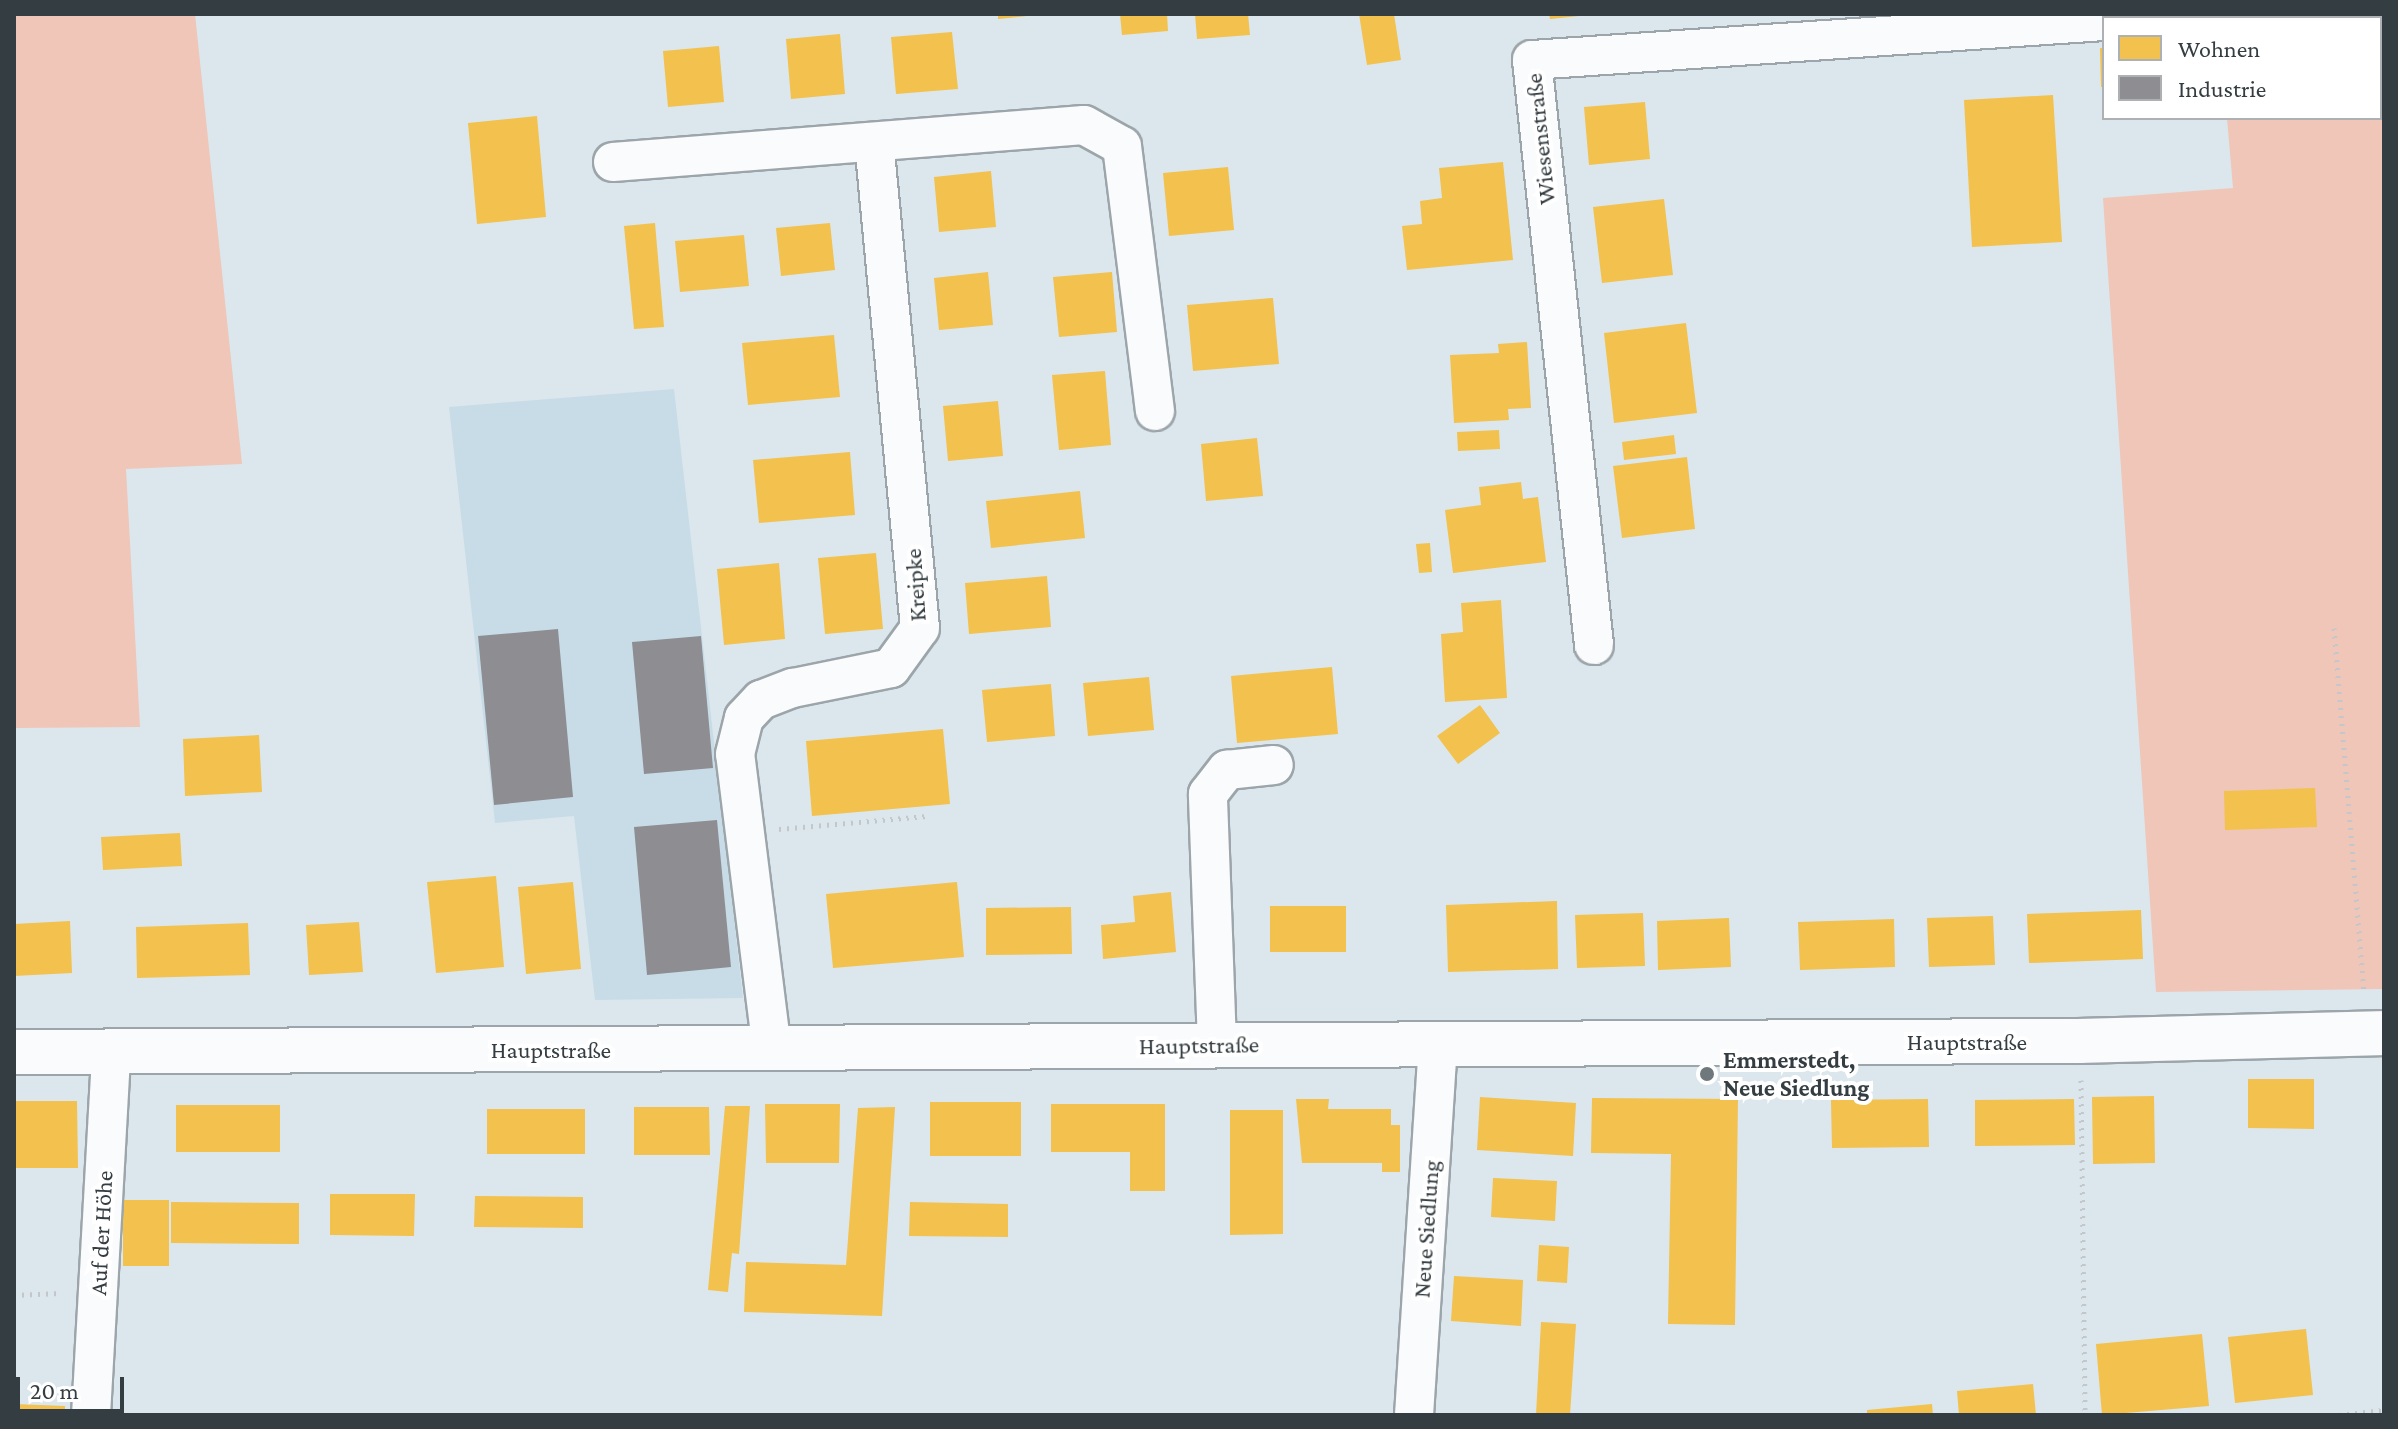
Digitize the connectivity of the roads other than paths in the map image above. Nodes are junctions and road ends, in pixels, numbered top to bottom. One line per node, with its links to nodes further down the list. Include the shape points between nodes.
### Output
1 (2232, 14): 2 (street)
2 (2199, 16)
3 (2102, 21): 7 (street, Wiesenstraße, via 1532,60)
4 (874, 144): 5 (street); 6 (street, via 1084,125 1122,146); 12 (street, Kreipke, via 920,628 891,668 793,688 761,700 744,718 735,754)
5 (613, 162)
6 (1155, 411)
7 (1594, 645)
8 (1274, 765): 10 (street, via 1227,770 1208,794)
9 (2376, 1033): 11 (main road, Hauptstraße, via 2080,1041)
10 (1217, 1044): 11 (main road, Hauptstraße); 12 (main road, Hauptstraße)
11 (1438, 1044): 16 (street, Neue Siedlung)
12 (772, 1050): 14 (main road, Hauptstraße)
13 (14, 1052): 14 (main road, Hauptstraße)
14 (111, 1052): 15 (street, Auf der Höhe)
15 (91, 1415)
16 (1414, 1415)

